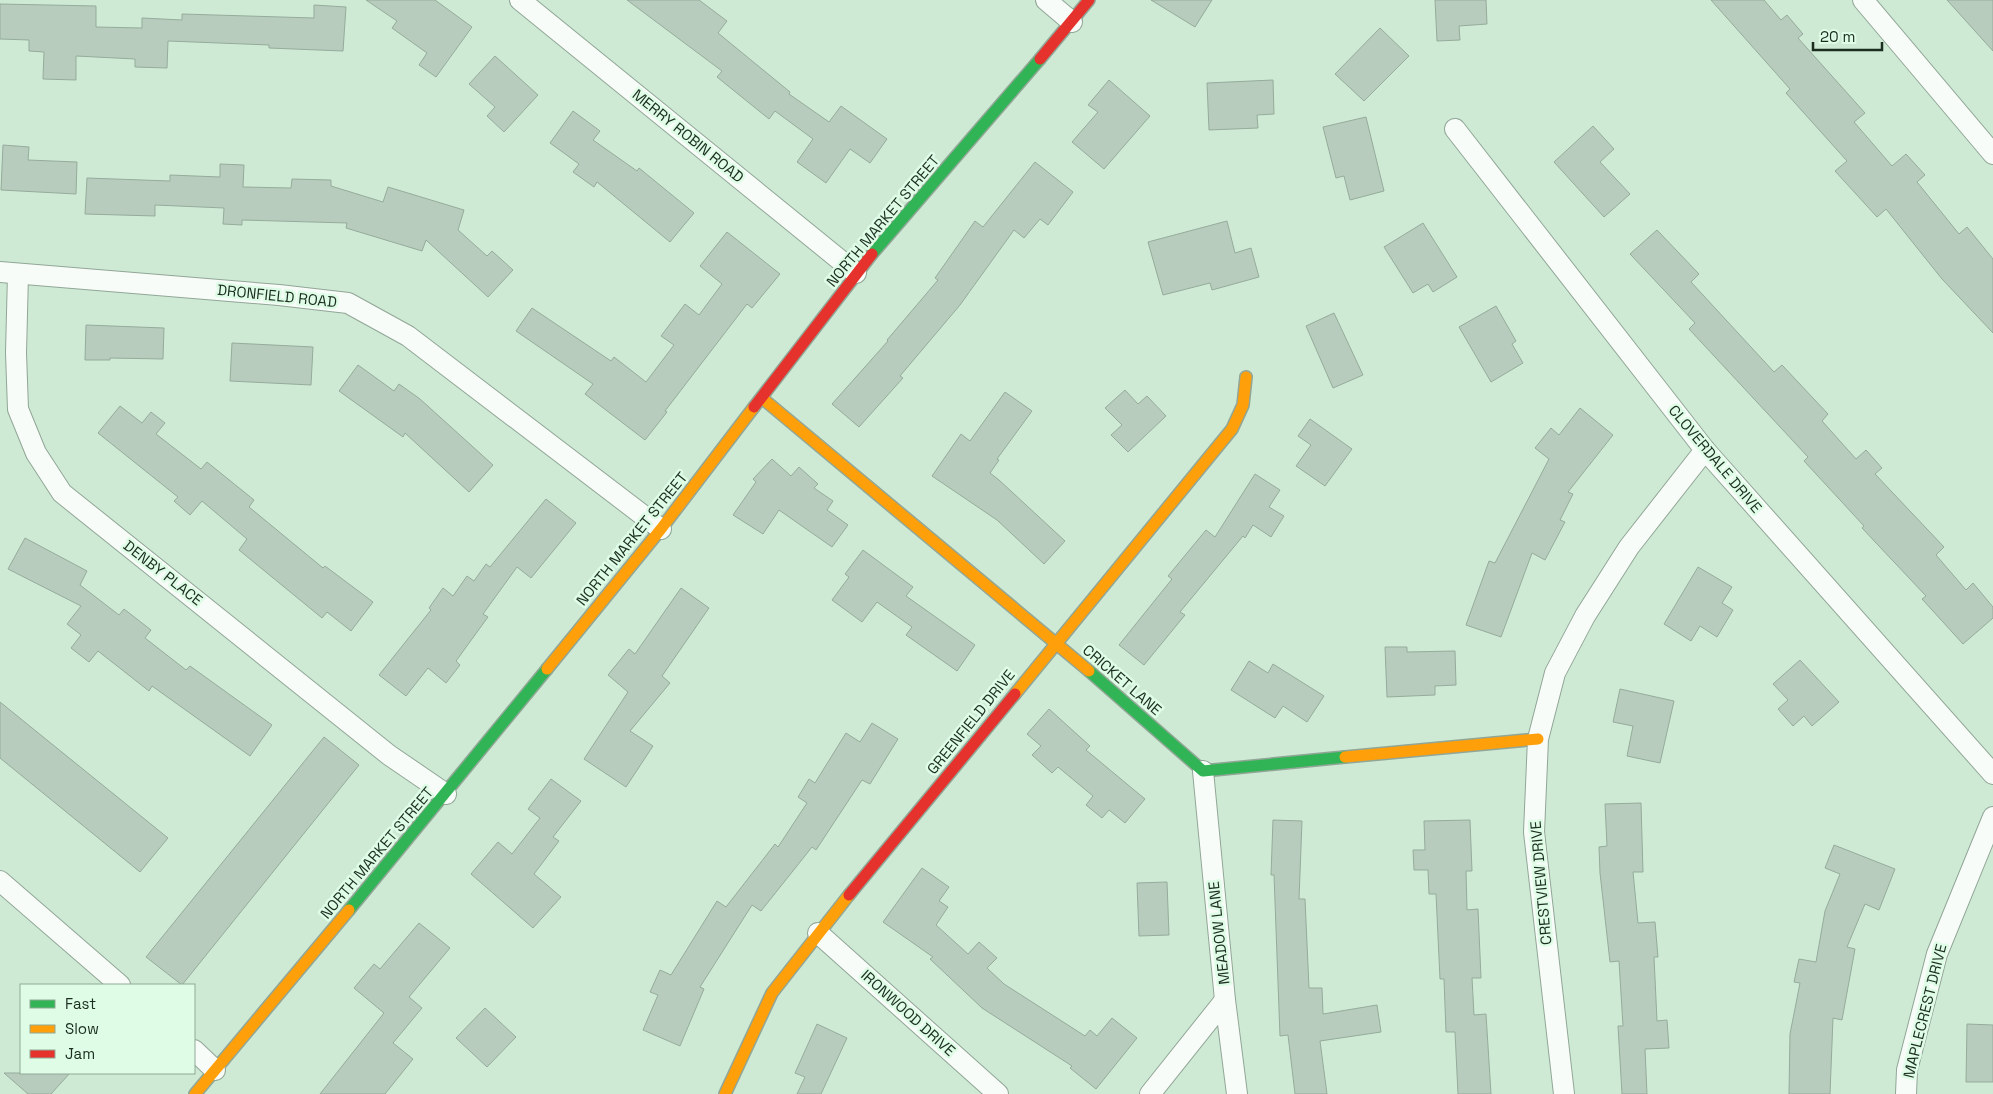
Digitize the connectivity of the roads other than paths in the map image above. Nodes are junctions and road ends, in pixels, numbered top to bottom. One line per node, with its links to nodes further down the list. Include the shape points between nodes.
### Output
1 (520, 0): 9 (street, MERRY ROBIN ROAD)
2 (1046, 0): 5 (street)
3 (1088, 0): 5 (street, NORTH MARKET STREET)
4 (1863, 0): 7 (street)
5 (1072, 22): 9 (street, NORTH MARKET STREET)
6 (1455, 129): 12 (street, CLOVERDALE DRIVE)
7 (1993, 154)
8 (9, 273): 13 (street, DRONFIELD ROAD, via 279,295 348,304 408,336); 18 (street, DENBY PLACE, via 18,409 36,453 62,493 389,755)
9 (856, 273): 11 (street, NORTH MARKET STREET)
10 (1246, 376): 14 (street, GREENFIELD DRIVE, via 1243,405 1232,429)
11 (762, 398): 13 (street, NORTH MARKET STREET); 14 (street, CRICKET LANE)
12 (1705, 450): 15 (street, CRESTVIEW DRIVE, via 1629,547 1585,616 1555,673); 17 (street, CLOVERDALE DRIVE)
13 (661, 529): 18 (street, NORTH MARKET STREET)
14 (1056, 642): 16 (street, CRICKET LANE); 21 (street, GREENFIELD DRIVE)
15 (1538, 739): 16 (street); 31 (street, CRESTVIEW DRIVE, via 1534,832)
16 (1203, 771): 23 (street, MEADOW LANE)
17 (1993, 774)
18 (446, 794): 25 (street, NORTH MARKET STREET)
19 (1993, 817): 32 (street, MAPLECREST DRIVE, via 1937,954 1907,1070)
20 (0, 881): 22 (street)
21 (818, 933): 27 (street, GREENFIELD DRIVE, via 772,993); 28 (street, IRONWOOD DRIVE)
22 (119, 984)
23 (1225, 1000): 29 (street); 30 (street, MEADOW LANE)
24 (195, 1051): 25 (street)
25 (215, 1070): 26 (street, NORTH MARKET STREET)
26 (195, 1094)
27 (724, 1094)
28 (998, 1094)
29 (1150, 1094)
30 (1237, 1094)
31 (1564, 1094)
32 (1906, 1094)

